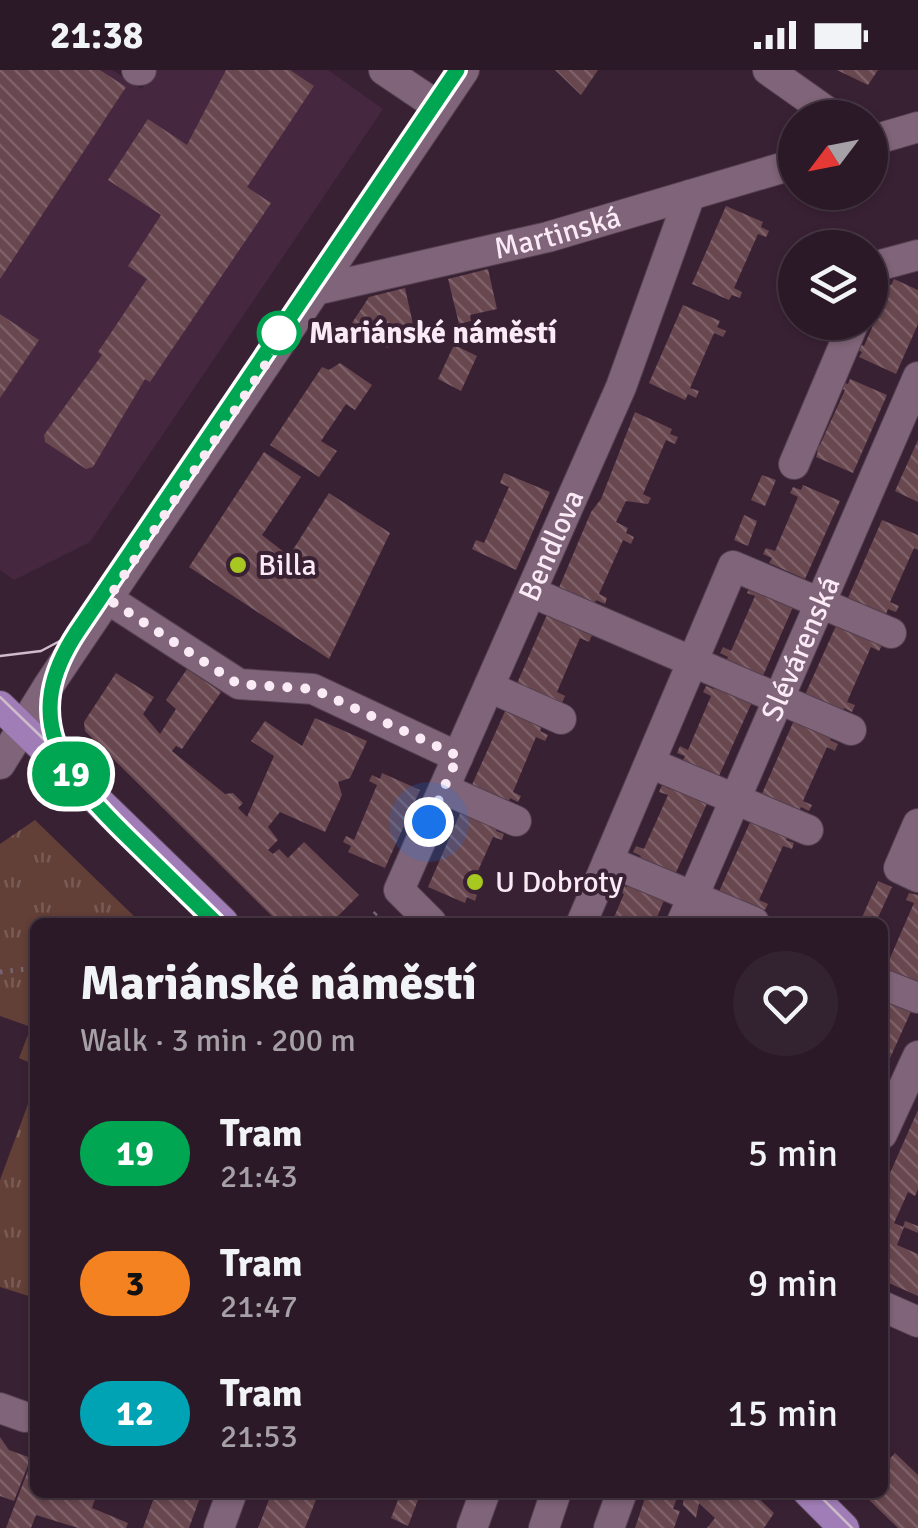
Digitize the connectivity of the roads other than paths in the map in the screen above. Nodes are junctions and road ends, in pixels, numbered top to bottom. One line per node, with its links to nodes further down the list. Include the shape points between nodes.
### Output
1 (384, 70): 5 (street)
2 (464, 70): 5 (street)
3 (768, 70): 4 (street)
4 (810, 100)
5 (439, 106): 12 (street)
6 (918, 127): 7 (street)
7 (888, 136)
8 (778, 169): 9 (street, Martinská)
9 (690, 195): 12 (street, Martinská, via 548,238); 16 (street, Bendlova, via 621,387)
10 (918, 255): 11 (street)
11 (888, 263)
12 (316, 290): 17 (street)
13 (846, 340): 15 (street)
14 (916, 389): 18 (street, Slévárenská)
15 (794, 464)
16 (531, 592): 20 (street); 21 (street, Bendlova)
17 (108, 599): 23 (street); 26 (street, via 238,684 313,689)
18 (819, 602): 19 (street); 20 (street, via 734,566); 22 (street, Slévárenská)
19 (891, 632)
20 (694, 662): 22 (street); 27 (street)
21 (489, 687): 24 (street); 26 (street, Bendlova)
22 (778, 700): 25 (street); 30 (street, Slévárenská)
23 (11, 716): 28 (street); 37 (main road)
24 (561, 719)
25 (851, 730)
26 (458, 756): 29 (street, Bendlova)
27 (650, 763): 30 (street); 34 (street)
28 (0, 764)
29 (444, 789): 31 (street); 38 (street, Bendlova, via 399,890)
30 (736, 799): 33 (street); 36 (street, Slévárenská)
31 (516, 821)
32 (918, 824): 35 (street, via 900,868)
33 (808, 830)
34 (608, 861): 36 (street); 39 (street)
35 (918, 877)
36 (687, 910): 40 (street)
37 (219, 918)
38 (427, 918)
39 (584, 918)
40 (732, 918)
41 (888, 986): 42 (street)
42 (918, 998)
43 (918, 1056): 44 (street)
44 (889, 1102)
45 (888, 1309): 46 (street)
46 (918, 1322)
47 (230, 1498): 52 (street)
48 (483, 1498): 53 (street)
49 (554, 1498): 54 (street)
50 (620, 1498): 55 (street)
51 (814, 1498): 56 (main road)
52 (219, 1528)
53 (472, 1528)
54 (544, 1528)
55 (609, 1528)
56 (844, 1528)

